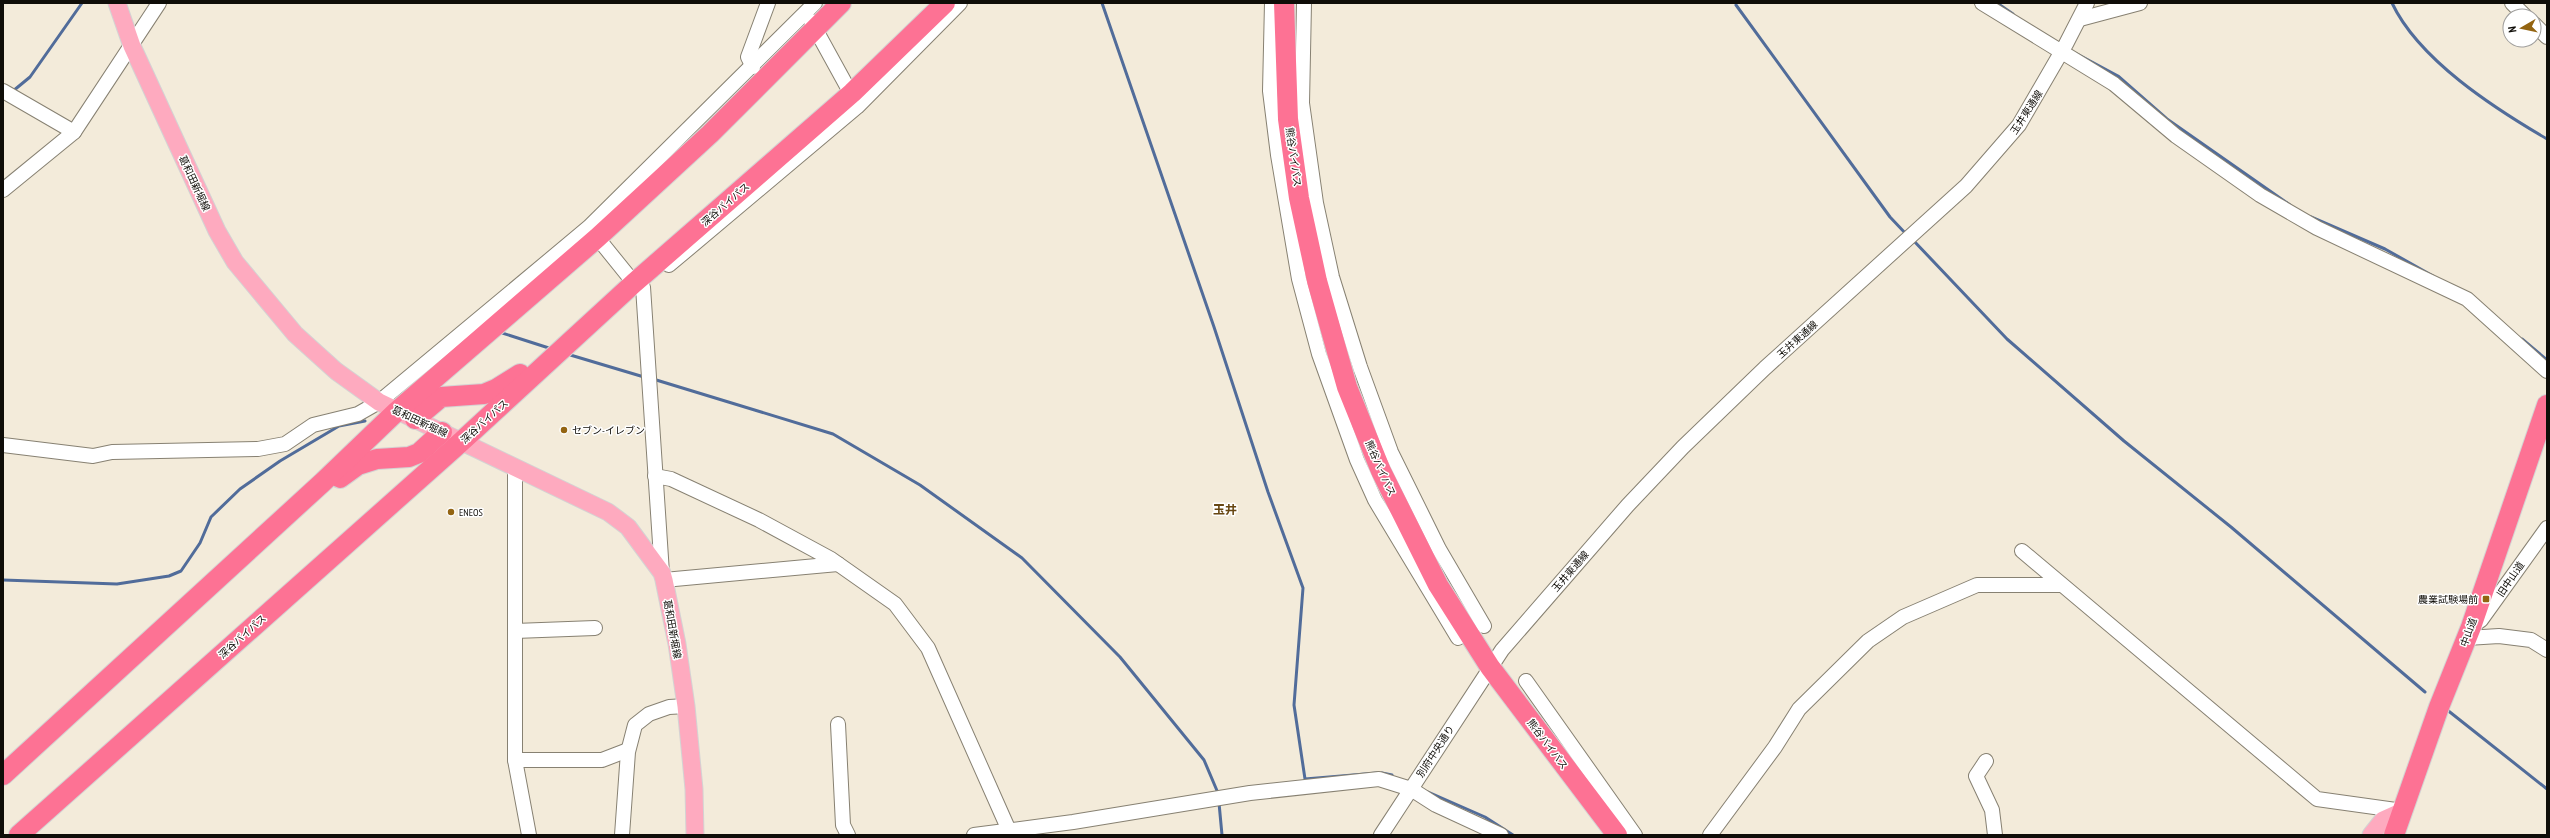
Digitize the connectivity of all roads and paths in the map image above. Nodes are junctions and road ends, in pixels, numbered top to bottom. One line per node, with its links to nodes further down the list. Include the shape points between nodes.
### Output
1 (117, 3): 17 (main road, 葛和田新堀線)
2 (159, 3): 17 (street)
3 (768, 3): 19 (street, via 748,57)
4 (840, 3): 14 (highway)
5 (946, 3): 21 (highway, 深谷バイパス)
6 (960, 3): 21 (street)
7 (1272, 3): 25 (street, via 1270,91)
8 (1284, 3): 16 (highway)
9 (1292, 3): 16 (highway)
10 (1304, 3): 25 (street, via 1302,103 1316,203)
11 (1982, 3): 18 (street)
12 (2087, 3): 15 (street, 玉井東通線)
13 (2140, 3): 15 (street)
14 (810, 12): 19 (street); 21 (street); 24 (highway, via 710,134)
15 (2080, 18): 18 (street, 玉井東通線)
16 (1287, 44): 25 (highway, 熊谷バイパス, via 1288,119 1299,198)
17 (132, 46): 22 (street); 29 (main road, 葛和田新堀線, via 217,231 236,262 295,334 341,376)
18 (2063, 50): 28 (street, via 2114,84 2176,136 2260,195 2317,228 2467,299); 51 (street, 玉井東通線, via 2019,126 1966,186 1765,368 1683,447 1623,510)
19 (753, 67): 24 (street)
20 (3, 91): 22 (street)
21 (855, 100): 26 (highway, 深谷バイパス)
22 (74, 132): 23 (street)
23 (3, 190)
24 (593, 233): 26 (street); 29 (street); 31 (highway, via 492,329)
25 (1316, 278): 36 (highway, 熊谷バイパス, via 1347,387)
26 (639, 285): 27 (highway, 深谷バイパス); 38 (street, via 649,378)
27 (556, 354): 32 (highway, via 534,364 509,383 484,394 441,397); 34 (highway, 深谷バイパス)
28 (2547, 371)
29 (379, 402): 31 (main road, 葛和田新堀線); 35 (street, via 358,414 313,425 285,444 258,448 112,452 92,456)
30 (2547, 405): 48 (highway, 中山道)
31 (397, 411): 32 (main road, 葛和田新堀線); 39 (highway)
32 (415, 419): 33 (main road, 葛和田新堀線)
33 (442, 432): 34 (main road, 葛和田新堀線); 39 (highway, via 419,453 371,461 358,465 334,482)
34 (462, 441): 37 (main road, 葛和田新堀線); 63 (highway, 深谷バイパス)
35 (3, 445)
36 (1375, 458): 45 (street, via 1439,549); 49 (street, via 1375,500); 51 (highway, 熊谷バイパス, via 1438,585)
37 (515, 467): 43 (main road, 葛和田新堀線, via 608,512 628,527); 47 (street)
38 (655, 476): 42 (street, via 671,479 723,503); 43 (street)
39 (323, 482): 58 (highway)
40 (2547, 528): 48 (street, 旧中山道, via 2481,620)
41 (2022, 551): 44 (street)
42 (838, 564): 43 (street); 62 (street, via 895,604 928,648)
43 (663, 577): 53 (main road, 葛和田新堀線, via 677,644)
44 (2060, 585): 61 (street, via 2163,667 2317,799); 73 (street, via 1977,585 1903,617 1868,641 1799,709 1775,747)
45 (1484, 626)
46 (595, 628): 47 (street)
47 (515, 631): 56 (street)
48 (2468, 632): 50 (street, via 2532,640); 61 (highway, 中山道)
49 (1458, 638)
50 (2547, 650)
51 (1490, 667): 59 (street, 別府中央通り); 60 (highway, 熊谷バイパス)
52 (1526, 681): 60 (street)
53 (686, 706): 55 (street, via 669,707 649,714 635,725); 66 (main road, 葛和田新堀線)
54 (838, 724): 67 (street, via 843,825)
55 (628, 750): 56 (street, via 602,760); 65 (street)
56 (515, 760): 64 (street)
57 (1986, 760): 74 (street, via 1976,776 1992,810)
58 (3, 775)
59 (1411, 789): 62 (street, via 1379,779 1229,796); 69 (street, 別府中央通り); 70 (street, via 1436,805)
60 (1592, 800): 71 (highway, 熊谷バイパス); 72 (street)
61 (2402, 811): 75 (main road, via 2383,820); 76 (highway, 中山道)
62 (1010, 833): 68 (street)
63 (19, 835)
64 (529, 835)
65 (622, 835)
66 (695, 835)
67 (848, 835)
68 (974, 835)
69 (1381, 835)
70 (1501, 835)
71 (1617, 835)
72 (1635, 835)
73 (1710, 835)
74 (1995, 835)
75 (2371, 835)
76 (2394, 835)

